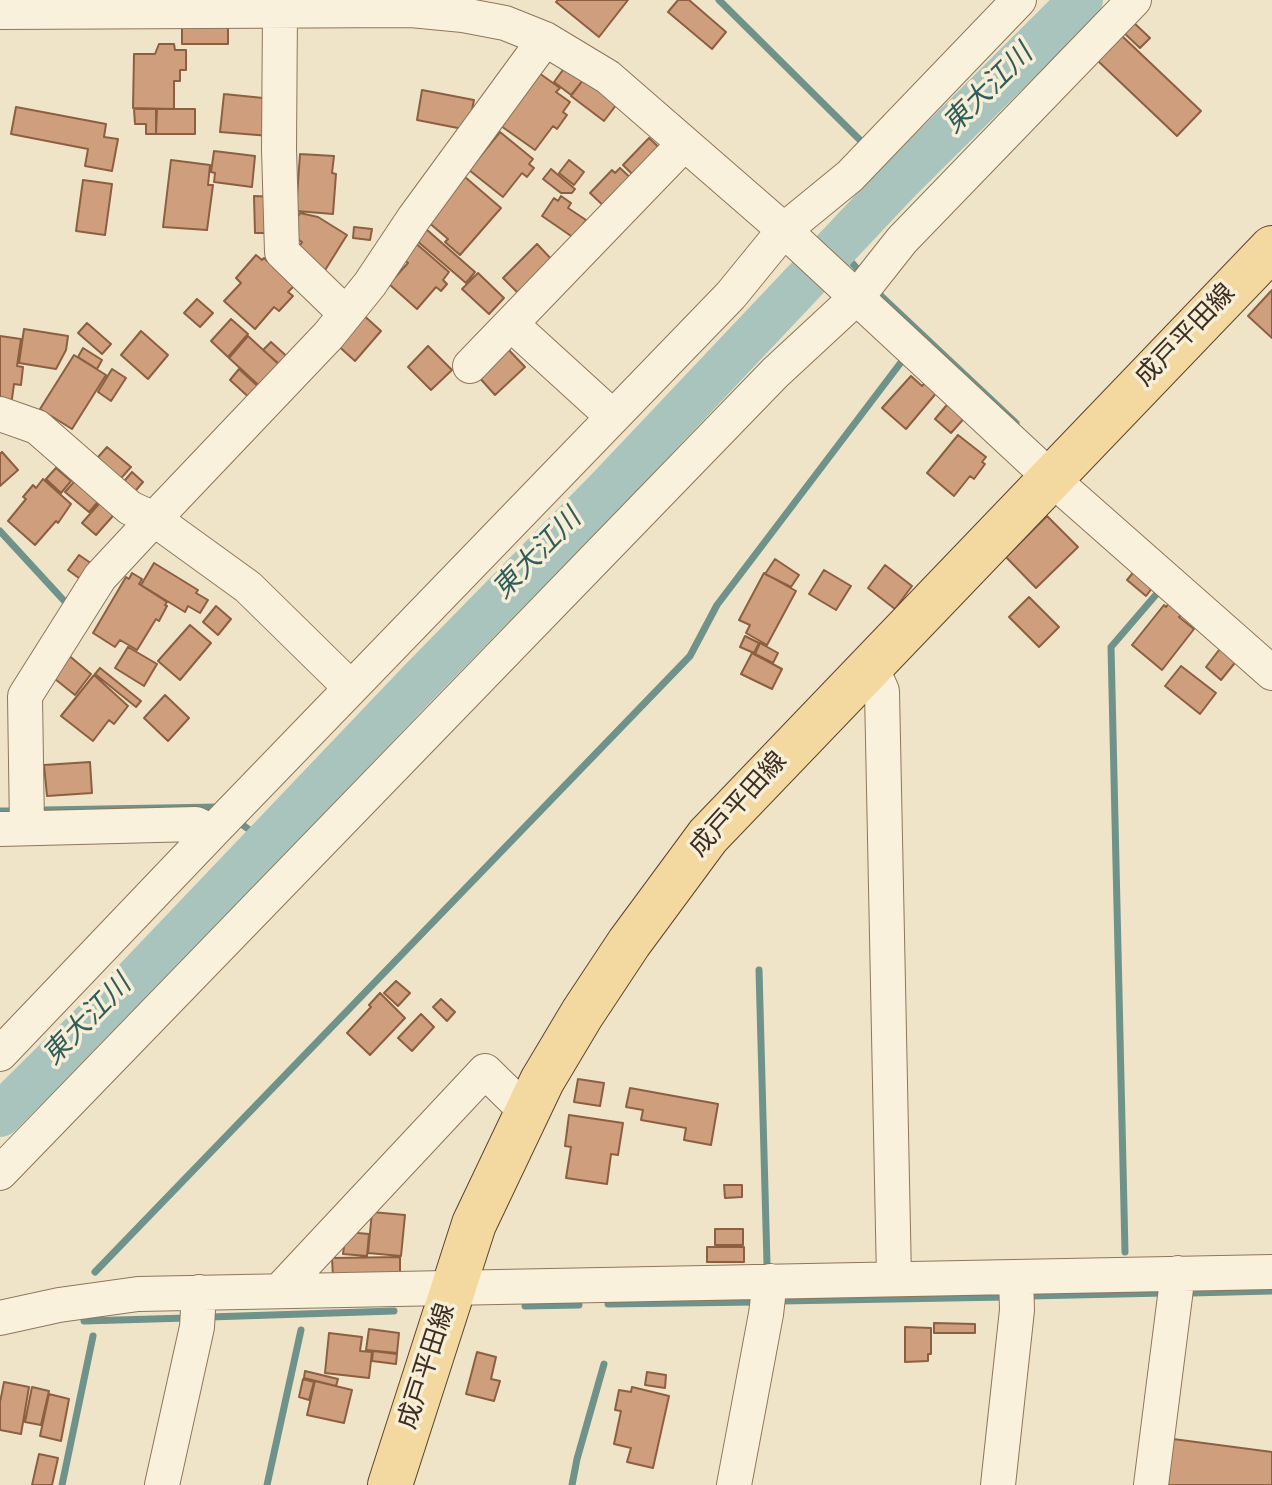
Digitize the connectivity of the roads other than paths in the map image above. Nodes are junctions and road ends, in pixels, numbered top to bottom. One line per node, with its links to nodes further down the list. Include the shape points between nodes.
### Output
1 (1019, 0): 8 (street)
2 (1134, 0): 10 (street)
3 (292, 7): 4 (street); 5 (street); 11 (street, via 279,149 282,252)
4 (464, 7): 6 (street)
5 (0, 12)
6 (545, 39): 7 (street, via 608,77); 11 (street)
7 (684, 144): 8 (street); 12 (street)
8 (789, 235): 10 (street); 15 (street)
9 (1272, 248): 16 (main road, 成戸平田線)
10 (851, 292): 16 (street); 25 (street)
11 (346, 314): 17 (street)
12 (511, 324): 13 (street); 15 (street)
13 (470, 366)
14 (0, 414): 17 (street, via 37,427 130,508)
15 (613, 417): 20 (street)
16 (1052, 479): 18 (main road, 成戸平田線); 19 (street)
17 (154, 519): 20 (street, via 248,587); 21 (street, via 100,577 25,696)
18 (871, 666): 24 (main road, 成戸平田線, via 708,836 582,1014); 29 (street, via 882,691)
19 (1272, 673)
20 (351, 688): 22 (street)
21 (14, 829): 22 (street, via 196,824)
22 (212, 832): 23 (street)
23 (0, 1054)
24 (527, 1112): 31 (main road, 成戸平田線, via 474,1224); 32 (street, via 485,1071)
25 (0, 1173)
26 (1272, 1272): 27 (street)
27 (1178, 1273): 28 (street); 41 (street)
28 (1016, 1277): 29 (street); 40 (street)
29 (894, 1279): 30 (street)
30 (770, 1281): 31 (street); 39 (street)
31 (455, 1287): 32 (street); 38 (main road, 成戸平田線)
32 (280, 1290): 33 (street)
33 (199, 1292): 34 (street); 37 (street, via 198,1322)
34 (59, 1305): 35 (street); 36 (street, via 58,1328)
35 (0, 1318)
36 (0, 1338)
37 (162, 1485)
38 (390, 1485)
39 (734, 1485)
40 (998, 1485)
41 (1151, 1485)

